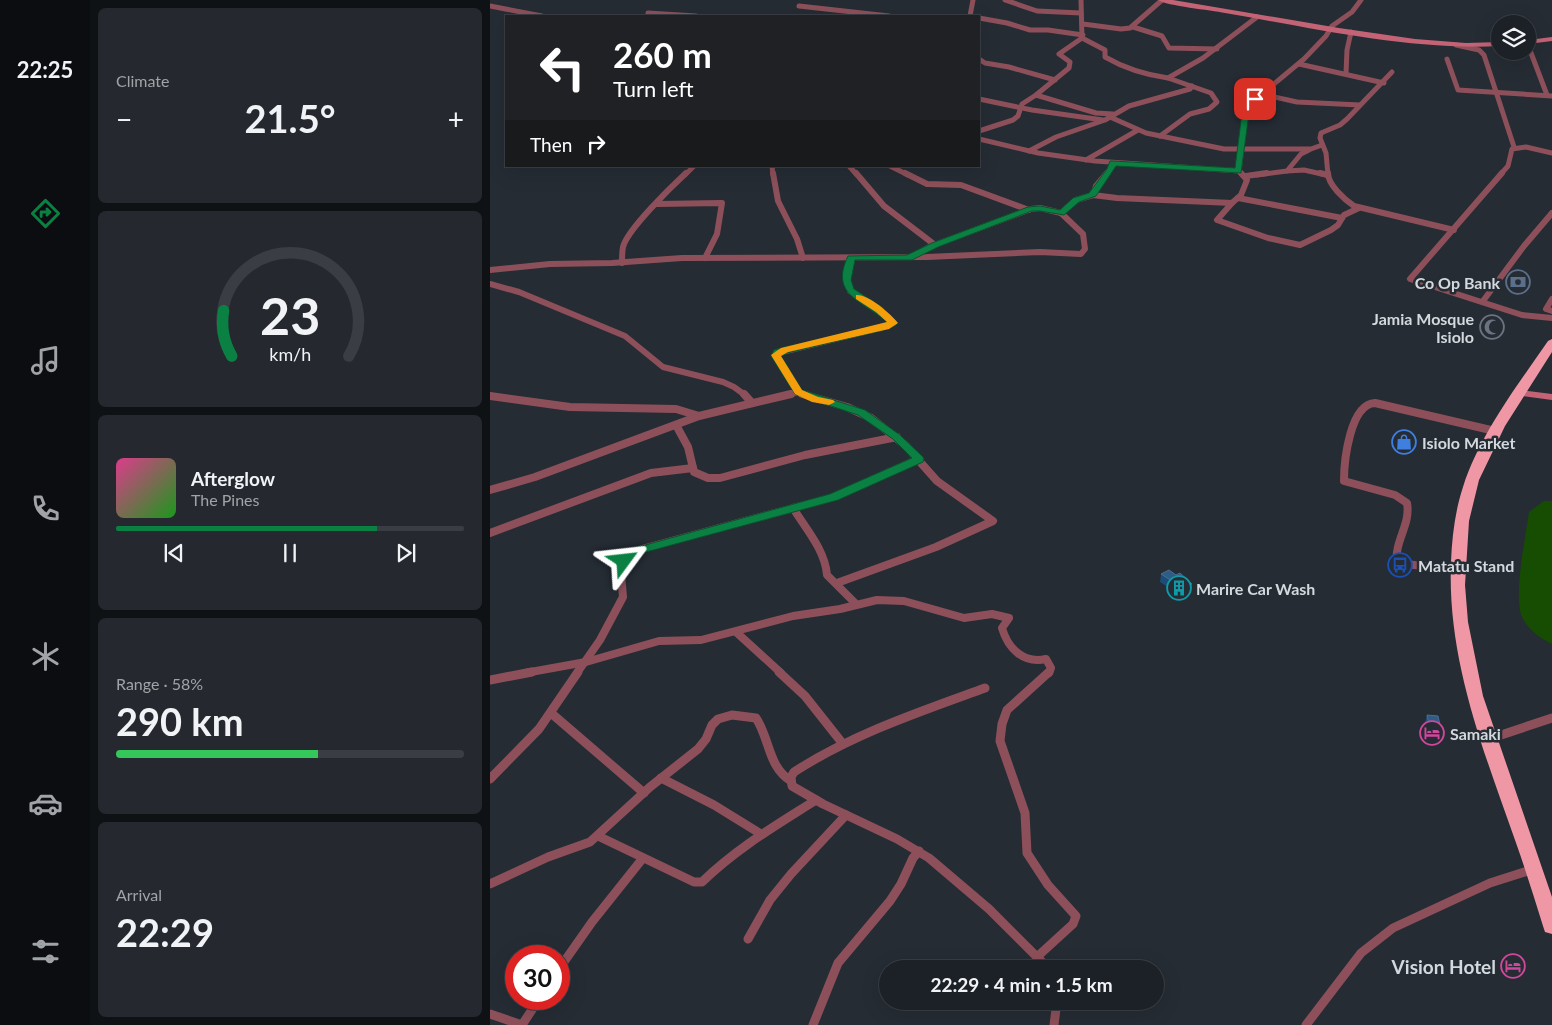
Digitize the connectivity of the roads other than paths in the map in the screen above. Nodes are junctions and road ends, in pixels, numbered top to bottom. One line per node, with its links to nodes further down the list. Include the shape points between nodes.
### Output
1 (973, 0): 13 (street)
2 (1005, 0): 9 (street, via 1040,11)
3 (1081, 0): 9 (street)
4 (1162, 0): 14 (street); 17 (street)
5 (1361, 0): 18 (street)
6 (490, 6): 10 (street)
7 (799, 6): 12 (street)
8 (648, 13): 11 (street)
9 (1081, 13): 16 (street)
10 (537, 15)
11 (680, 15)
12 (879, 15)
13 (970, 15)
14 (1256, 17): 18 (street); 25 (street, via 1231,34)
15 (980, 18): 20 (street)
16 (1083, 24): 17 (street, via 1120,29); 20 (street)
17 (1133, 27): 25 (street, via 1162,36 1169,48)
18 (1331, 29): 19 (street); 29 (street)
19 (1351, 32): 24 (street); 31 (street)
20 (1082, 37): 32 (street, via 1103,47 1105,57 1111,61); 33 (street, via 1059,54 1071,64)
21 (1552, 39): 22 (street)
22 (1536, 42)
23 (1491, 44): 24 (street)
24 (1456, 45): 36 (street, via 1482,52)
25 (1217, 49): 32 (street)
26 (1447, 59): 36 (street, via 1458,90)
27 (980, 60): 33 (street)
28 (1535, 60): 39 (street)
29 (1299, 64): 31 (street); 38 (street)
30 (1392, 72): 34 (street)
31 (1346, 73): 34 (street)
32 (1168, 78): 35 (street)
33 (1055, 80): 37 (street)
34 (1384, 83): 41 (street)
35 (1192, 86): 43 (street, via 1129,106); 46 (street, via 1211,93 1216,104 1190,114)
36 (1496, 92): 39 (street); 49 (street)
37 (1036, 94): 42 (street); 43 (street)
38 (1261, 94): 41 (street, via 1290,101); 51 (street, via 1246,113)
39 (1550, 95)
40 (980, 99): 42 (street)
41 (1360, 105): 48 (street, via 1340,125 1321,133)
42 (1021, 106): 43 (street); 45 (street, via 1013,120)
43 (1110, 117): 44 (street); 52 (street)
44 (1138, 130): 46 (street); 54 (street)
45 (980, 131)
46 (1160, 136): 51 (street)
47 (980, 139): 52 (street)
48 (1322, 145): 50 (street); 62 (street)
49 (1514, 147): 53 (street); 73 (street, via 1508,166)
50 (1311, 149): 51 (street); 61 (street)
51 (1241, 150): 60 (street)
52 (1029, 151): 54 (street)
53 (1552, 154)
54 (1086, 160): 55 (street)
55 (1113, 163): 60 (street); 64 (street)
56 (693, 167): 67 (street)
57 (772, 167): 76 (street, via 778,201)
58 (849, 167): 74 (street, via 884,206)
59 (892, 167): 69 (street, via 927,184 962,186)
60 (1239, 171): 63 (street)
61 (1287, 171): 62 (street); 63 (street)
62 (1328, 174): 68 (street, via 1330,183)
63 (1246, 176): 65 (street, via 1246,185)
64 (1093, 195): 66 (street); 70 (street, via 1076,200)
65 (1238, 198): 66 (street); 72 (street)
66 (1232, 203): 72 (street, via 1218,220 1268,238 1300,245 1331,230)
67 (657, 204): 75 (street, via 722,203 718,234); 79 (street, via 626,241)
68 (1358, 208): 72 (street); 73 (street)
69 (1029, 210): 70 (street, via 1038,208); 74 (street)
70 (1061, 213): 78 (street, via 1083,234 1083,253 1028,252)
71 (1551, 216): 83 (street)
72 (1342, 218)
73 (1454, 230): 83 (street, via 1410,279)
74 (935, 245): 78 (street)
75 (705, 258): 76 (street); 79 (street)
76 (803, 258): 77 (street)
77 (851, 258): 78 (street); 87 (street, via 846,280 850,291 880,310 893,323 778,352 777,358)
78 (909, 258)
79 (622, 262): 80 (street)
80 (490, 270)
81 (490, 284): 91 (street, via 519,292 624,336 662,367 730,383)
82 (1552, 299): 84 (street, via 1546,309)
83 (1483, 302): 85 (street, via 1522,315)
84 (1552, 311)
85 (1552, 318)
86 (1552, 343): 88 (highway)
87 (798, 392): 91 (street); 95 (street, via 855,410)
88 (1519, 393): 90 (street); 94 (highway)
89 (490, 396): 92 (street, via 570,407 676,410)
90 (1552, 397)
91 (752, 403): 92 (street)
92 (699, 416): 93 (street)
93 (676, 425): 97 (street, via 688,447); 98 (street)
94 (1494, 432): 101 (highway, via 1467,496); 101 (street, via 1381,403 1364,406 1355,423 1344,480 1395,495 1407,503 1409,516 1396,544 1397,564)
95 (896, 437): 96 (street); 97 (street, via 805,454 720,478 703,477)
96 (919, 459): 99 (street, via 846,493); 102 (street, via 937,481 993,521 936,547)
97 (693, 468): 100 (street, via 651,473)
98 (490, 490)
99 (793, 508): 102 (street, via 822,554 826,572); 105 (street, via 642,549 626,557 622,567 621,602)
100 (490, 533)
101 (1457, 570): 110 (highway, via 1458,614 1465,660)
102 (837, 583): 103 (street)
103 (856, 604): 104 (street, via 793,616); 127 (street, via 893,600 970,618 992,614 1010,618 1002,628 1014,649 1027,660 1046,659 1050,666 1048,675 1007,710 1000,737 1025,813 1027,852 1048,885 1076,916 1073,924)
104 (736, 632): 105 (street, via 701,640 660,641); 111 (street, via 805,696)
105 (586, 662): 106 (street); 108 (street)
106 (490, 680)
107 (986, 688): 111 (street)
108 (551, 714): 113 (street); 115 (street)
109 (1552, 718): 110 (street)
110 (1487, 740): 122 (highway)
111 (843, 744): 114 (street, via 794,772)
112 (661, 778): 114 (street, via 702,745 714,721 732,715 752,716 758,721 778,771); 115 (street); 118 (street)
113 (490, 779)
114 (791, 781): 116 (street, via 796,790)
115 (644, 793): 119 (street)
116 (816, 800): 117 (street); 118 (street)
117 (846, 815): 120 (street); 125 (street, via 790,874 765,907)
118 (761, 834): 121 (street, via 726,859 702,882 694,882)
119 (598, 836): 121 (street); 123 (street, via 580,847 548,857)
120 (919, 851): 127 (street, via 954,877); 133 (street, via 890,901 838,963)
121 (643, 858): 126 (street)
122 (1534, 869): 124 (highway); 135 (street, via 1490,883 1393,928 1361,953)
123 (490, 884)
124 (1552, 926)
125 (748, 939)
126 (570, 953)
127 (1038, 956): 128 (street)
128 (1041, 960)
129 (532, 1010): 132 (street)
130 (1056, 1010): 134 (street)
131 (490, 1014): 132 (street)
132 (522, 1025)
133 (813, 1025)
134 (1054, 1025)
135 (1306, 1025)

